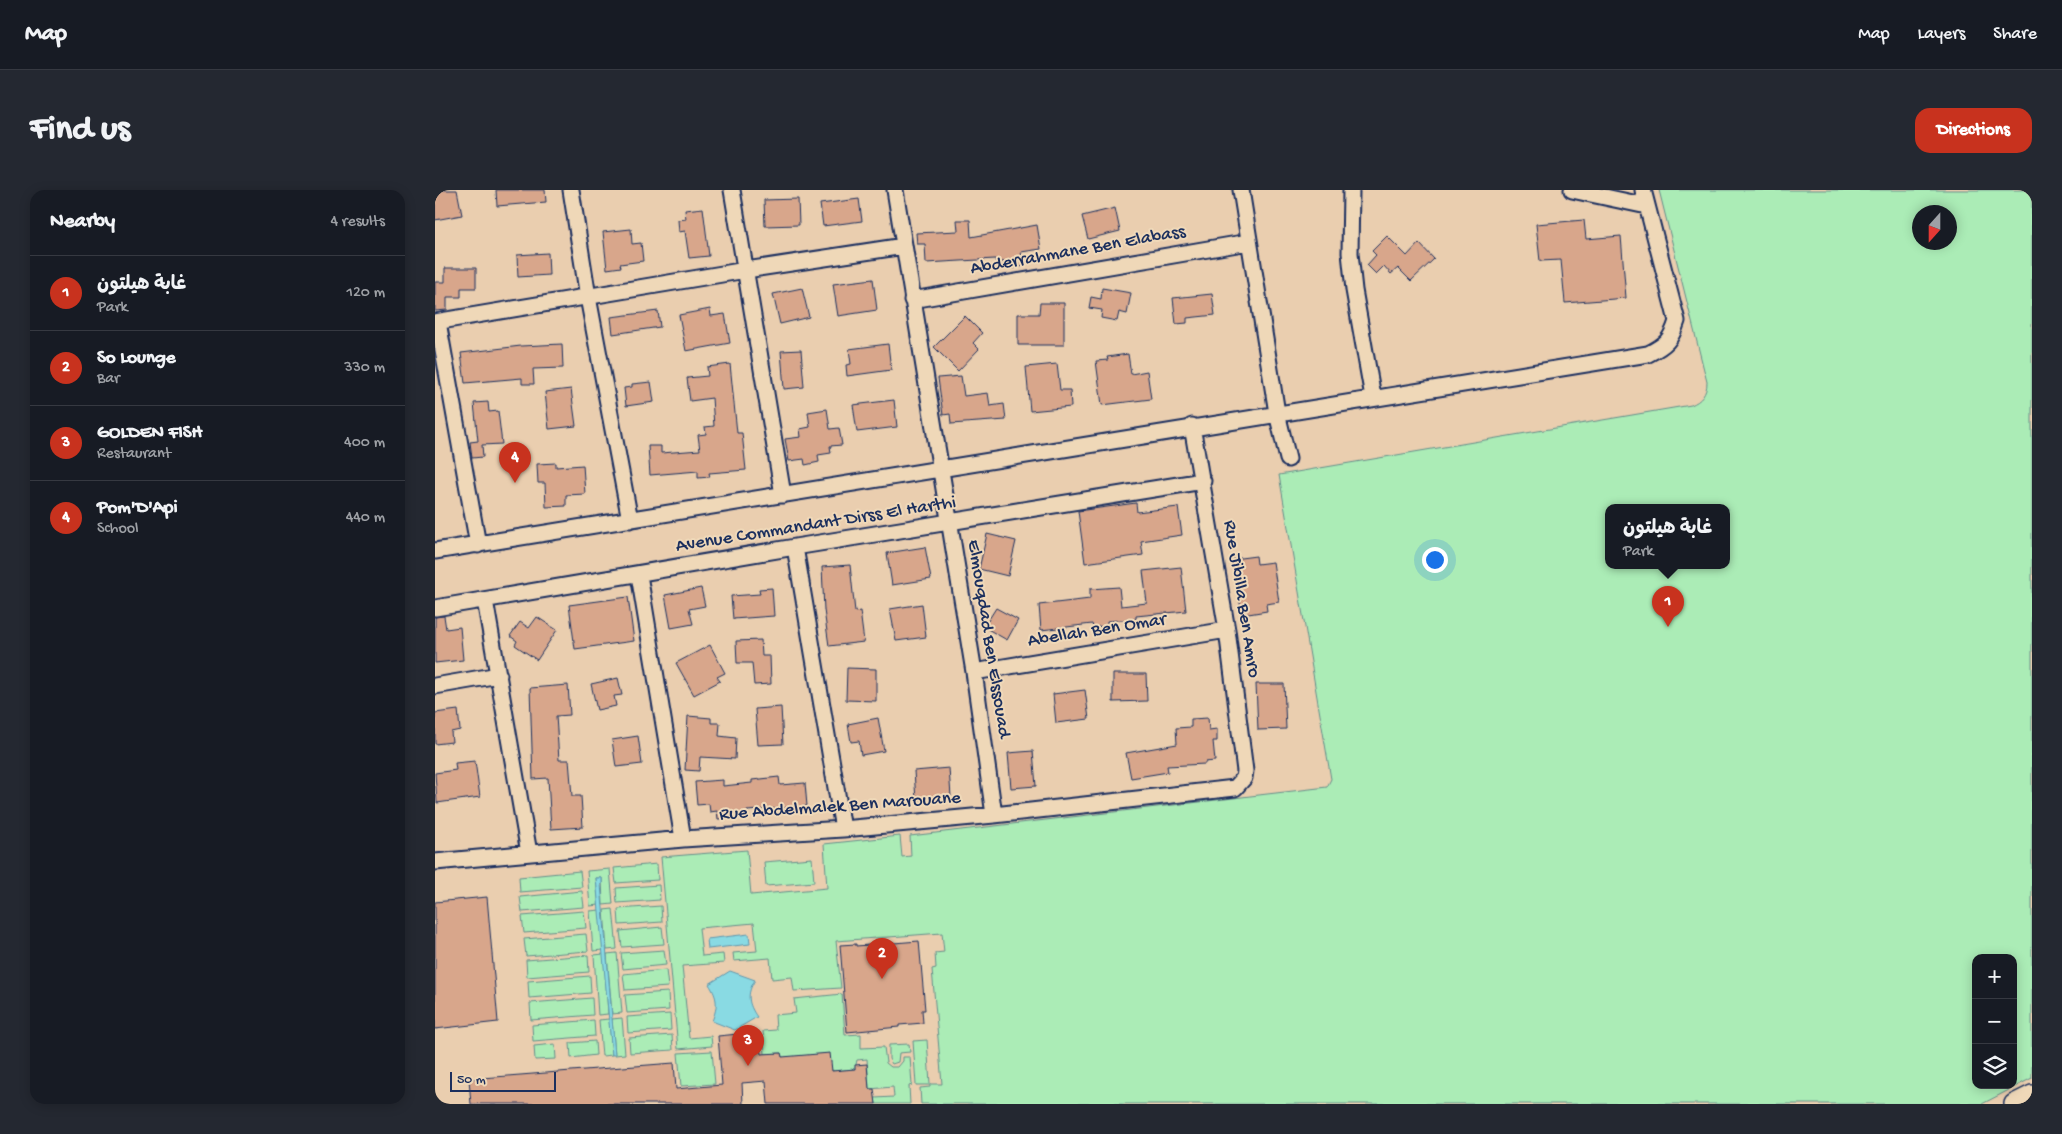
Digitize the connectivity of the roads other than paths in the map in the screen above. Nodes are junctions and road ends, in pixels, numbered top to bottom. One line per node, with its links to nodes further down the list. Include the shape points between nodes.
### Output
1 (571, 190): 12 (street)
2 (732, 190): 11 (street)
3 (895, 190): 10 (street, Elmouqdad Ben Elssouad)
4 (1241, 190): 9 (street)
5 (1351, 190): 15 (street, via 1353,290)
6 (1572, 190): 8 (street)
7 (1643, 190): 8 (street)
8 (1647, 206): 15 (street, via 1677,321 1673,335 1663,346 1648,354)
9 (1249, 242): 13 (street, Abderrahmane Ben Elabass); 16 (street)
10 (904, 246): 11 (street); 13 (street, Elmouqdad Ben Elssouad)
11 (746, 270): 12 (street); 21 (street)
12 (588, 297): 14 (street); 22 (street)
13 (912, 300): 19 (street, Elmouqdad Ben Elssouad)
14 (437, 322): 24 (street)
15 (1373, 397): 16 (street)
16 (1277, 413): 17 (street); 18 (street)
17 (1192, 426): 19 (street); 20 (street, Rue Jibilla Ben Amro)
18 (1288, 459)
19 (942, 469): 21 (street); 23 (street, Elmouqdad Ben Elssouad)
20 (1203, 481): 23 (street, Avenue Commandant Dirss El Harthi); 30 (street, Rue Jibilla Ben Amro)
21 (783, 496): 22 (street)
22 (630, 520): 24 (street)
23 (950, 523): 25 (street, Avenue Commandant Dirss El Harthi); 31 (street, Elmouqdad Ben Elssouad)
24 (477, 544): 26 (street)
25 (795, 547): 27 (street, Avenue Commandant Dirss El Harthi); 36 (street)
26 (435, 551)
27 (639, 575): 28 (street, Avenue Commandant Dirss El Harthi); 37 (street)
28 (485, 600): 29 (street, Avenue Commandant Dirss El Harthi); 32 (street)
29 (435, 608)
30 (1227, 630): 31 (street, Abellah Ben Omar); 34 (street, Rue Jibilla Ben Amro)
31 (974, 672): 35 (street, Elmouqdad Ben Elssouad)
32 (499, 675): 33 (street); 38 (street)
33 (435, 686)
34 (1244, 778): 35 (street, Rue Abdelmalek Ben Marouane, via 1235,788)
35 (994, 815): 36 (street, Rue Abdelmalek Ben Marouane)
36 (843, 828): 37 (street, Rue Abdelmalek Ben Marouane)
37 (683, 839): 38 (street, Rue Abdelmalek Ben Marouane)
38 (529, 854): 39 (street, Rue Abdelmalek Ben Marouane)
39 (435, 862)
40 (2032, 1095): 41 (main road)
41 (2014, 1104)

